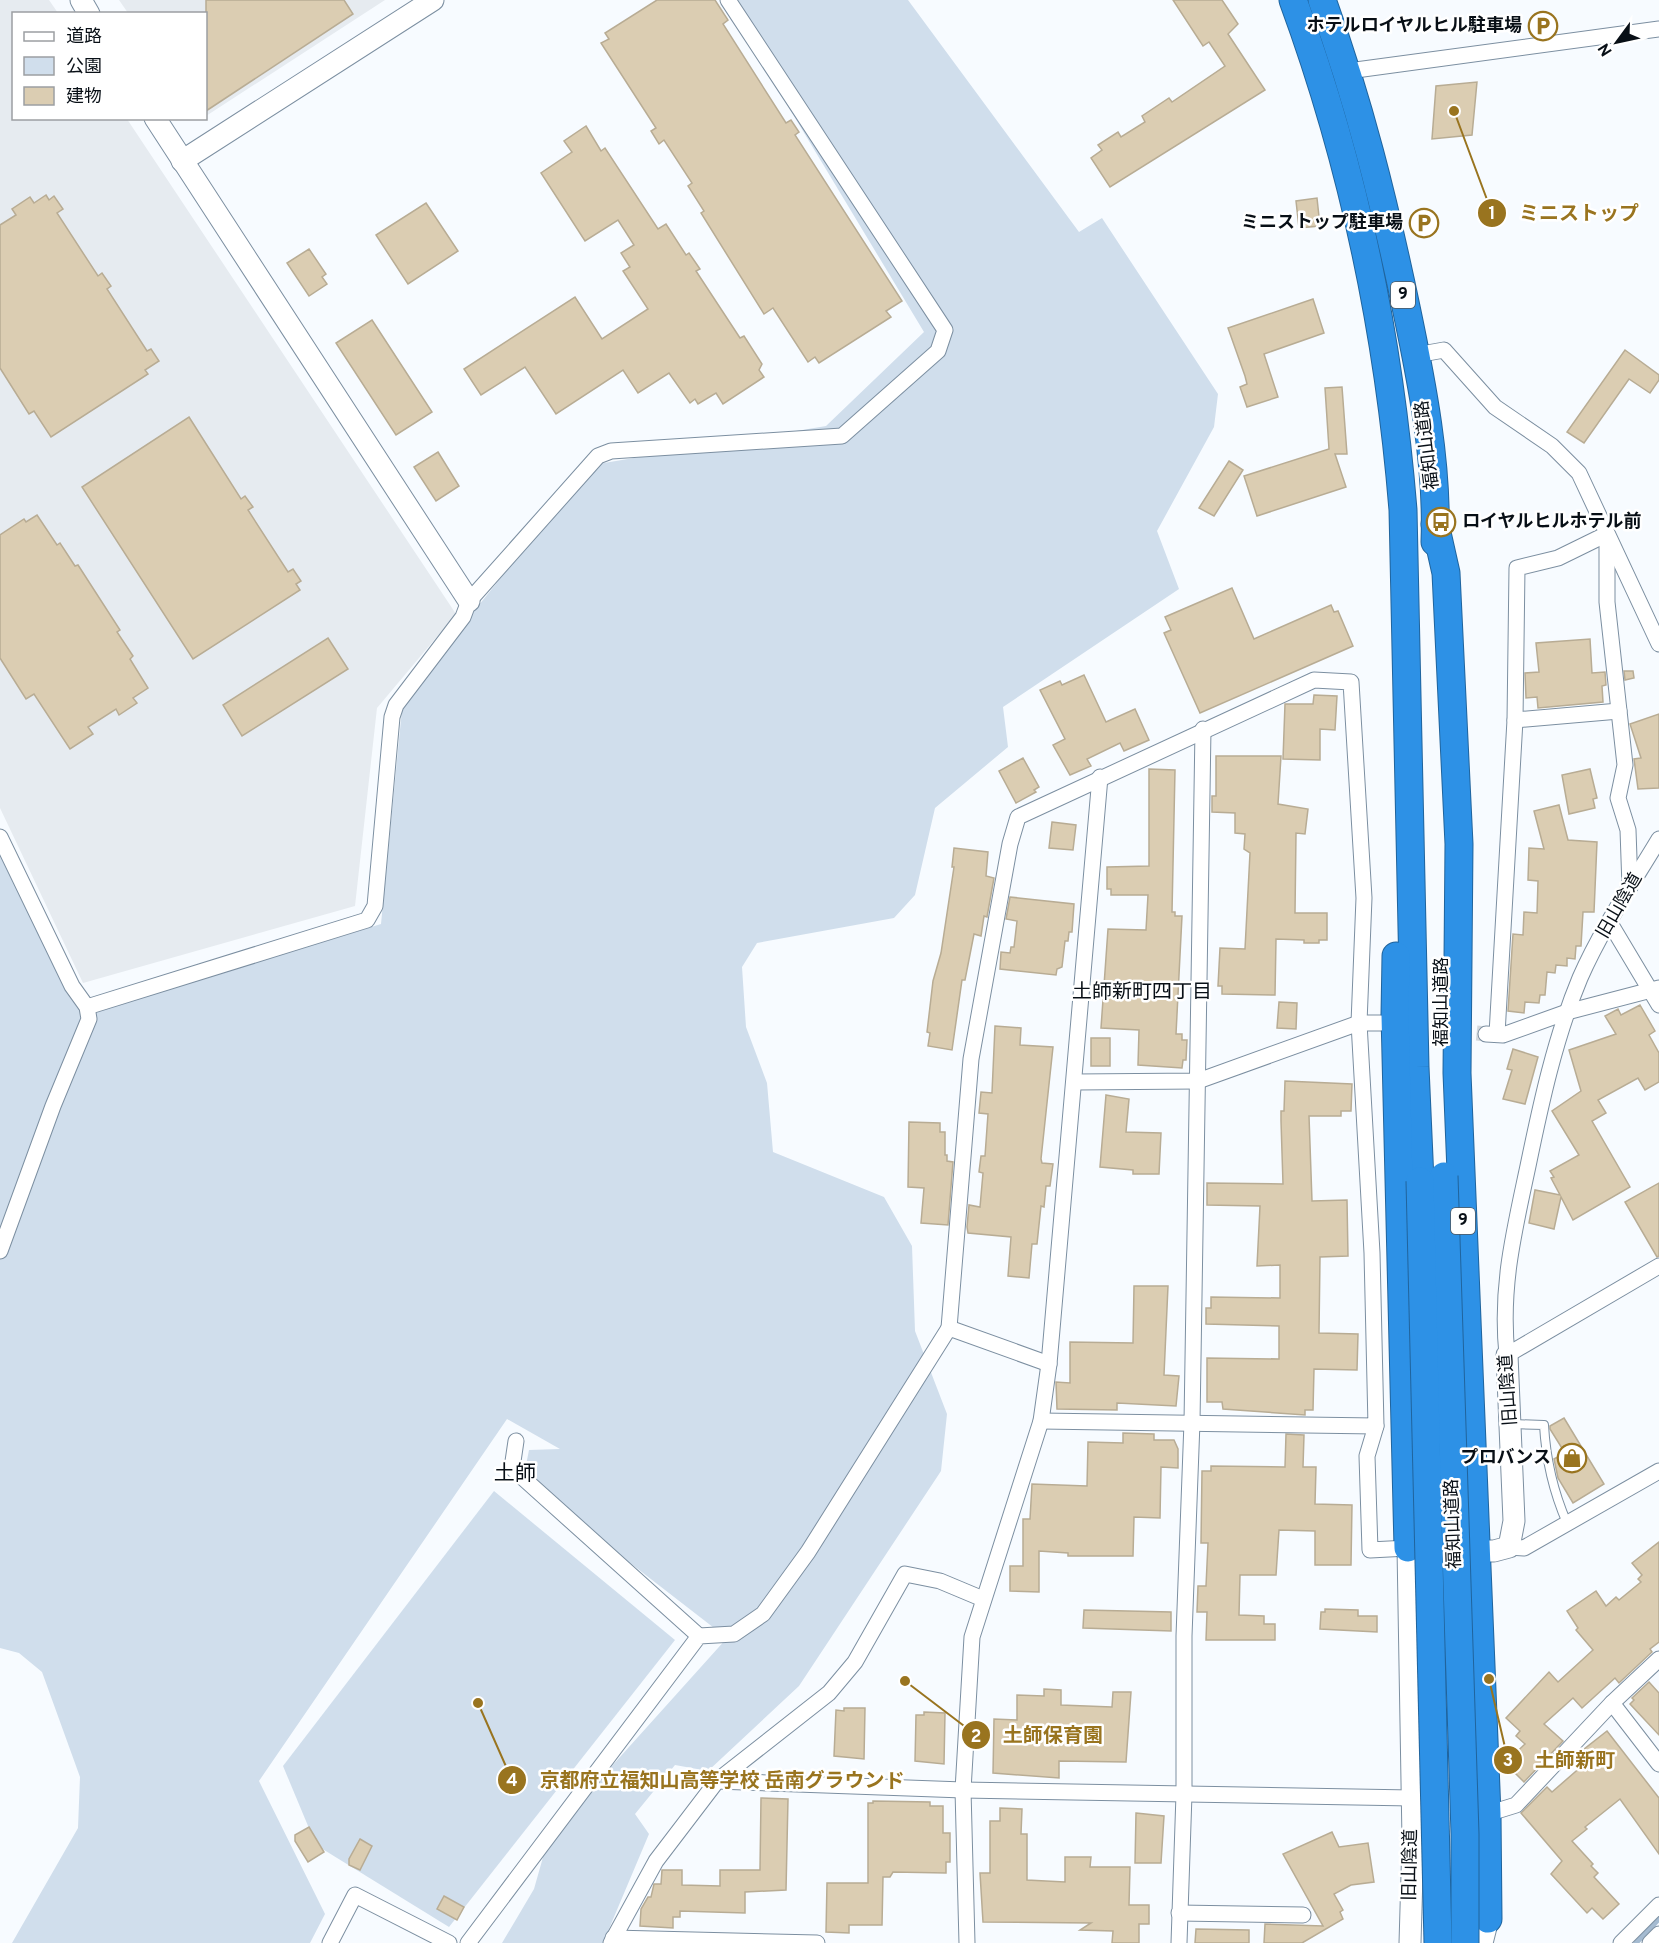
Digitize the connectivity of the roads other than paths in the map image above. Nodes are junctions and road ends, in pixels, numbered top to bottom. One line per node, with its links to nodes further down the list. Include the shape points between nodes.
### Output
1 (433, 0): 9 (street)
2 (728, 0): 14 (street, via 945,330 938,351 843,436 611,451 598,456)
3 (1293, 0): 7 (highway, 9)
4 (1322, 0): 6 (highway, 9)
5 (1659, 29): 6 (street)
6 (1348, 71): 7 (street); 10 (highway, 福知山道路 / 9, via 1384,200)
7 (1321, 76): 11 (highway, 福知山道路 / 9, via 1368,263 1398,450)
8 (156, 120): 9 (street)
9 (182, 161): 14 (street)
10 (1416, 355): 12 (highway, 福知山道路 / 9, via 1431,453); 13 (street, via 1444,350 1494,407 1552,446 1579,473)
11 (1403, 510): 32 (highway, 福知山道路 / 9, via 1415,1068); 46 (highway, 9, via 1395,1015)
12 (1436, 524): 32 (highway, 福知山道路 / 9, via 1432,606 1441,821); 47 (highway, 9, via 1446,573 1459,844 1456,1073)
13 (1606, 534): 15 (street); 16 (street, via 1607,602); 17 (street, via 1558,558 1517,568)
14 (469, 601): 26 (street, via 463,617 396,705 392,717 375,906 367,920)
15 (1659, 644)
16 (1619, 711): 17 (street); 22 (street, via 1625,765 1618,798 1628,830)
17 (1515, 720): 27 (street, via 1491,1034 1503,1035)
18 (1203, 729): 19 (street); 28 (street, via 1314,680 1351,682 1364,898); 30 (street)
19 (1100, 777): 31 (street); 35 (street, via 1018,817 1010,844 971,1059)
20 (0, 837): 26 (street, via 72,986)
21 (1659, 839): 22 (street, 旧山陰道)
22 (1630, 887): 23 (street, 旧山陰道)
23 (1610, 923): 24 (street); 27 (street, 旧山陰道, via 1581,976)
24 (1655, 989): 25 (street); 27 (street)
25 (1659, 1005)
26 (87, 1007): 33 (street, via 89,1018)
27 (1567, 1012): 36 (street, 旧山陰道, via 1538,1112 1510,1246 1503,1323)
28 (1359, 1023): 29 (street); 30 (street); 41 (street, via 1371,1230)
29 (1381, 1023)
30 (1198, 1081): 31 (street); 39 (street)
31 (1076, 1082): 37 (street)
32 (1432, 1178): 71 (highway, 福知山道路 / 9, bridge); 72 (highway, 福知山道路 / 9, bridge, via 1465,1834)
33 (0, 1251)
34 (1659, 1266): 36 (street)
35 (949, 1328): 37 (street); 49 (street, via 808,1552 763,1614 734,1634)
36 (1507, 1355): 40 (street, 旧山陰道)
37 (1049, 1364): 38 (street)
38 (1041, 1421): 39 (street); 48 (street)
39 (1192, 1422): 41 (street); 55 (street, via 1184,1636)
40 (1512, 1424): 44 (lane, via 1544,1425 1554,1494); 45 (street, 旧山陰道, via 1514,1521)
41 (1376, 1426): 46 (street, via 1367,1456 1370,1550)
42 (516, 1441): 49 (street, via 512,1468)
43 (1659, 1471): 44 (street)
44 (1567, 1523): 45 (street, via 1524,1548)
45 (1509, 1547): 47 (street)
46 (1408, 1548): 47 (street); 56 (street, 旧山陰道)
47 (1477, 1552): 57 (highway, 9)
48 (983, 1599): 53 (street, via 940,1581 905,1574 855,1662 828,1693); 54 (street, via 972,1637)
49 (699, 1636): 66 (street)
50 (1659, 1659): 51 (street)
51 (1612, 1703): 52 (street); 57 (street, via 1516,1805)
52 (1659, 1764)
53 (717, 1781): 54 (street); 63 (street, via 656,1861)
54 (963, 1790): 55 (street); 68 (street)
55 (1184, 1794): 56 (street); 59 (street)
56 (1412, 1798): 70 (street, 旧山陰道)
57 (1487, 1814): 62 (highway, 9)
58 (1659, 1905): 73 (street)
59 (1179, 1913): 60 (street); 69 (street)
60 (1303, 1915)
61 (1659, 1934): 74 (street)
62 (1487, 1935)
63 (612, 1940): 67 (street)
64 (330, 1943): 65 (street, via 356,1895)
65 (449, 1943)
66 (468, 1943)
67 (817, 1943)
68 (967, 1943)
69 (1179, 1943)
70 (1410, 1943)
71 (1438, 1943)
72 (1465, 1943)
73 (1622, 1943)
74 (1650, 1943)

